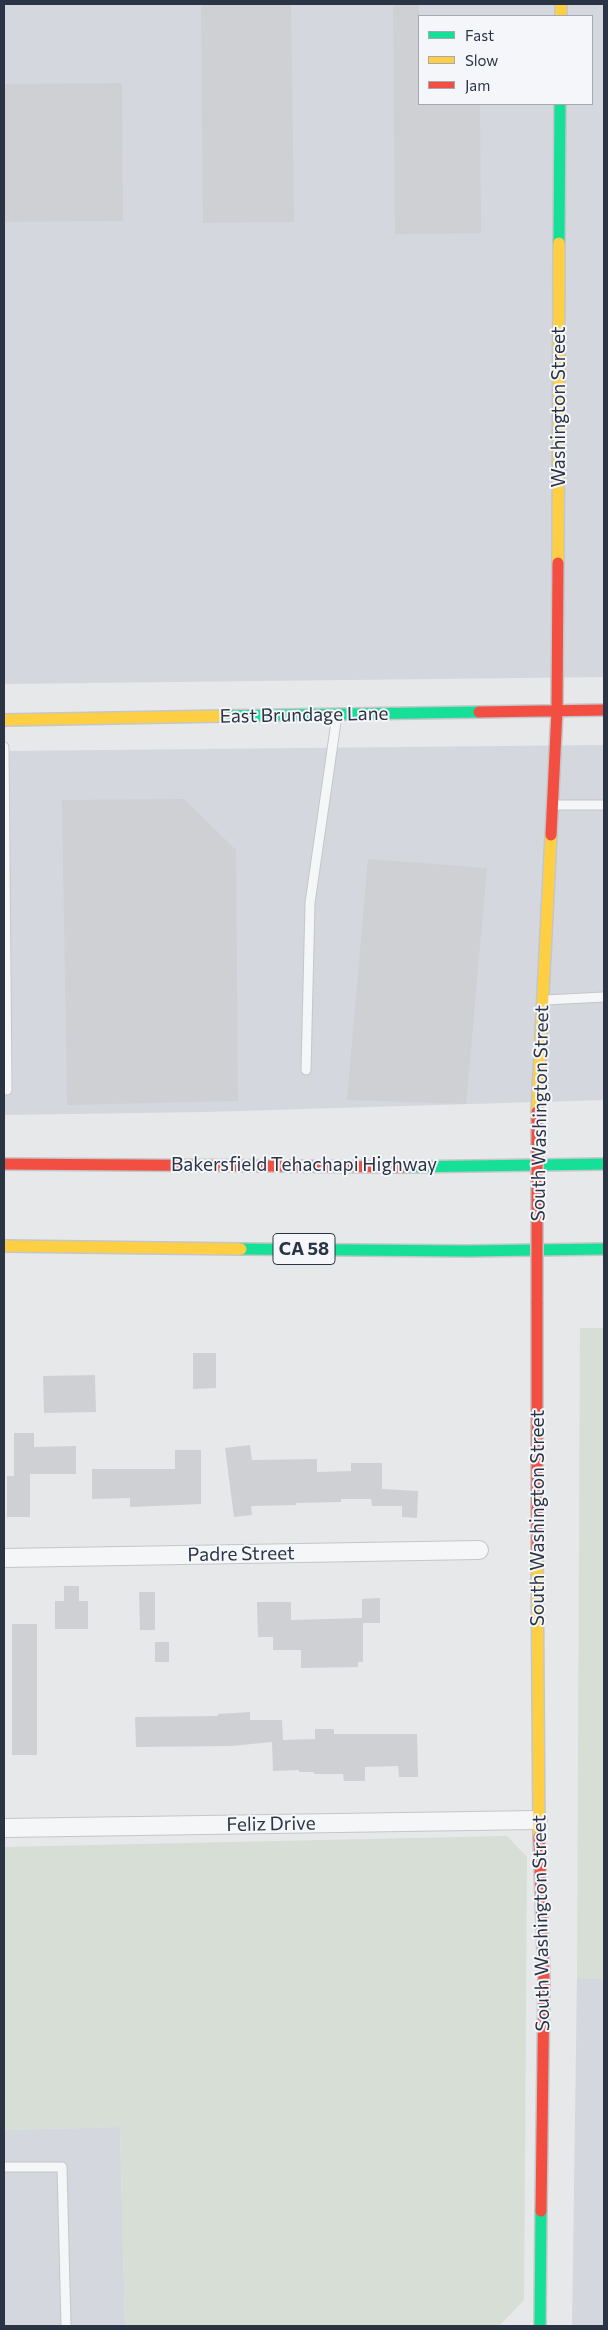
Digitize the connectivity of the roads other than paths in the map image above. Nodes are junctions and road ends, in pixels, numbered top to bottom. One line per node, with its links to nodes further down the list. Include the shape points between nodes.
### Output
1 (560, 105): 3 (main road, Washington Street)
2 (604, 710): 3 (main road, East Brundage Lane)
3 (557, 711): 4 (main road, East Brundage Lane); 7 (main road, South Washington Street)
4 (337, 715): 5 (main road, East Brundage Lane); 11 (lane, via 310,903)
5 (4, 720)
6 (4, 747): 12 (lane)
7 (552, 805): 8 (lane); 10 (main road, South Washington Street)
8 (604, 805)
9 (604, 997): 10 (lane)
10 (542, 1000): 19 (main road, South Washington Street, bridge, via 537,1112)
11 (306, 1070)
12 (7, 1090)
13 (4, 1164): 14 (main road, Bakersfield Tehachapi Highway)
14 (604, 1164)
15 (4, 1246): 16 (main road, CA 58, via 467,1251)
16 (604, 1249)
17 (479, 1550): 18 (street, Padre Street)
18 (4, 1558)
19 (538, 1820): 20 (street, Feliz Drive); 23 (main road, South Washington Street, via 544,1982)
20 (4, 1828)
21 (4, 2167): 22 (lane, via 62,2167)
22 (66, 2326)
23 (540, 2326)

